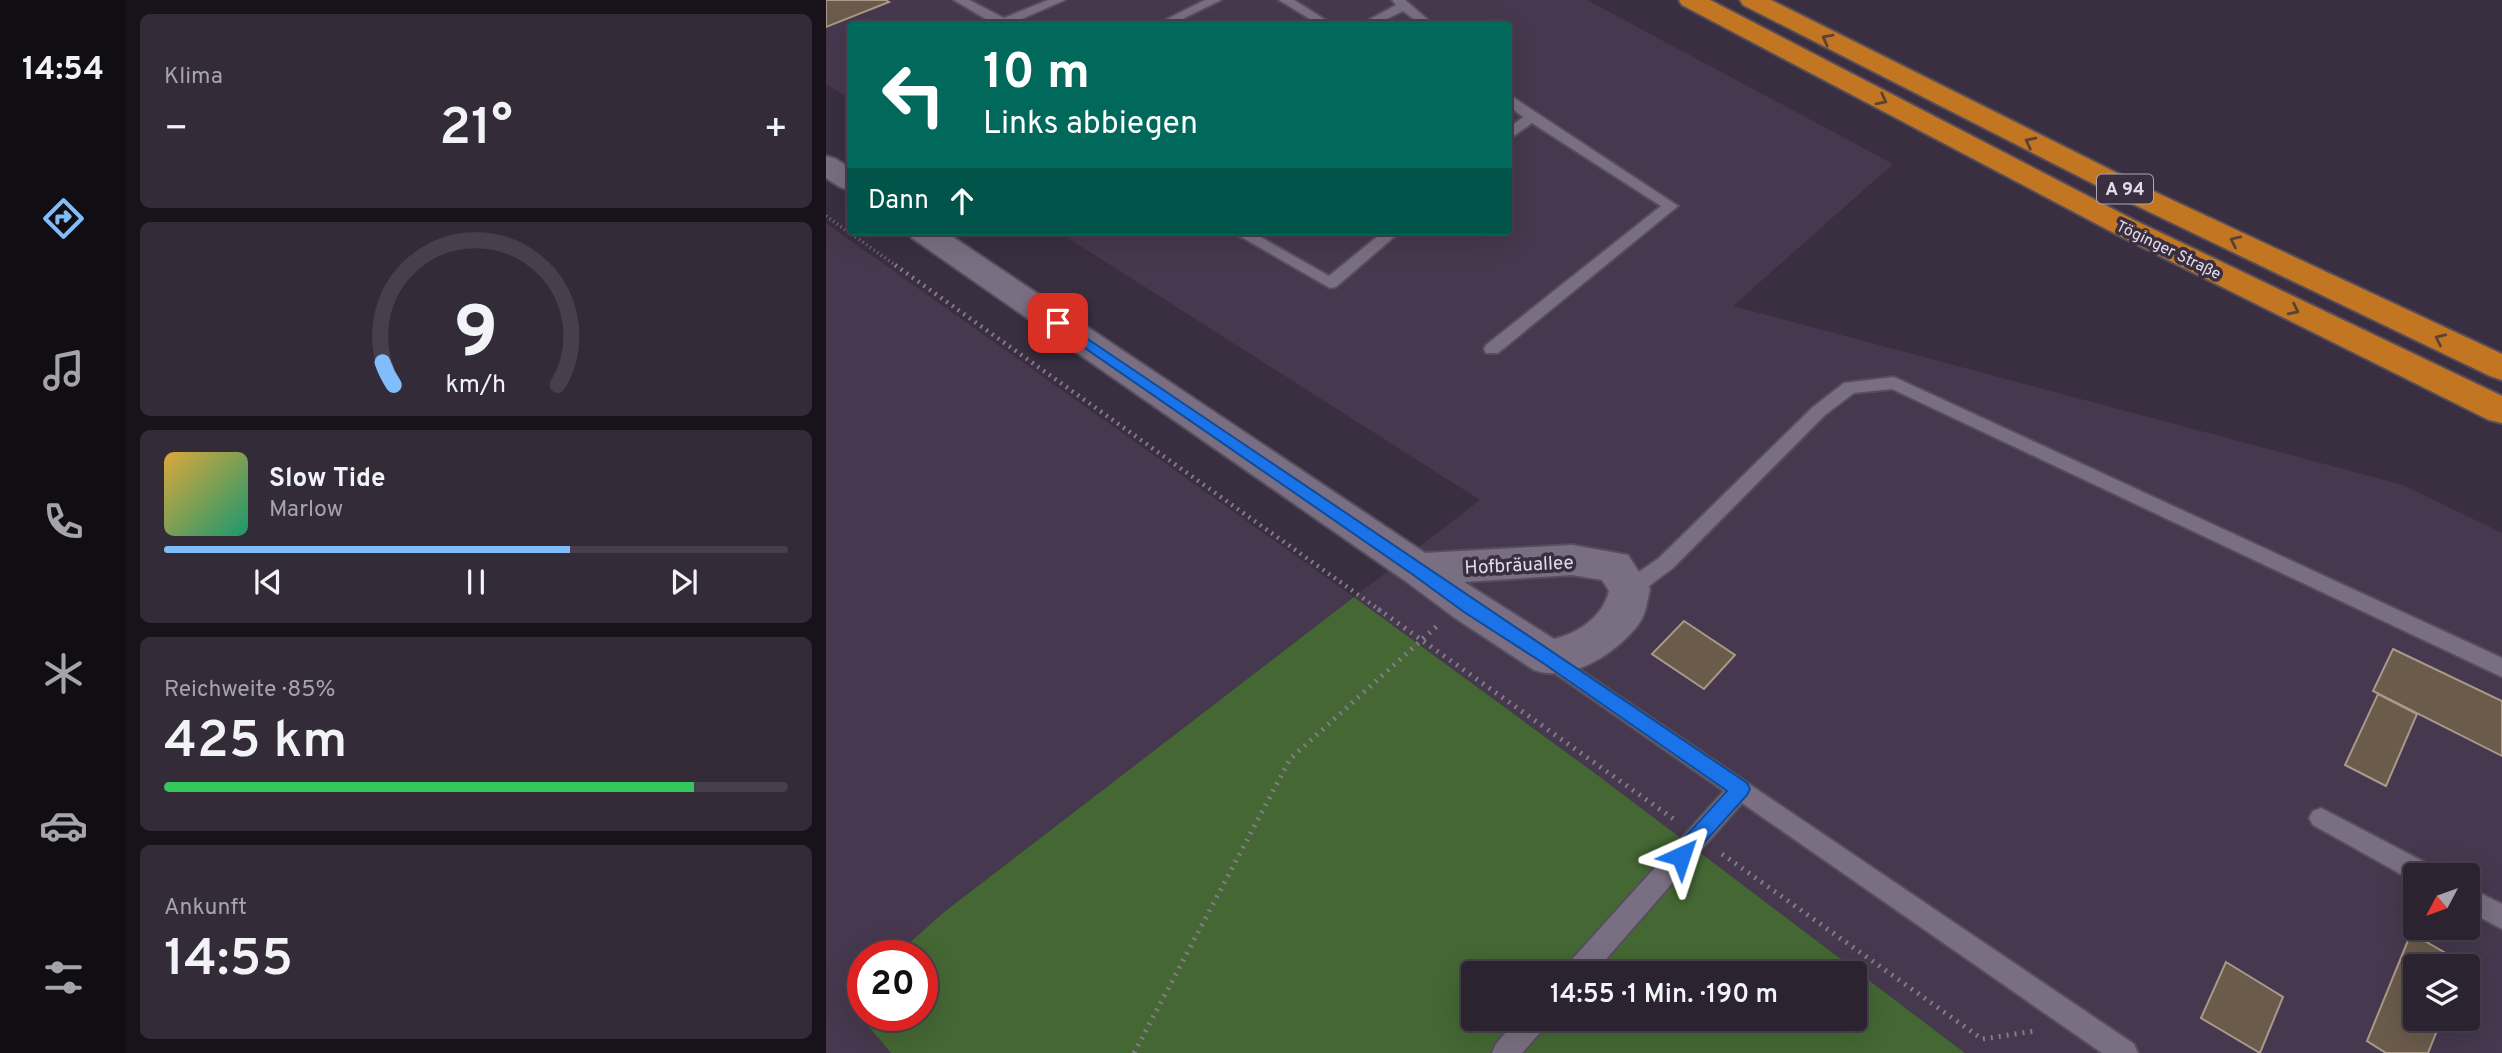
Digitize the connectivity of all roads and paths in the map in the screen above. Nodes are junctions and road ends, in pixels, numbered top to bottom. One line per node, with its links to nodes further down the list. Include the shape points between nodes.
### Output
1 (960, 0): 8 (lane)
2 (1059, 0): 9 (lane)
3 (1215, 0): 10 (lane)
4 (1285, 0): 11 (lane)
5 (1691, 0): 27 (highway, Töginger Straße / A 94, one-way to 27, via 2123,226)
6 (1752, 0): 26 (highway, Töginger Straße / A 94, one-way to 6, via 2144,198)
7 (1401, 2): 12 (lane); 13 (lane)
8 (996, 21)
9 (1008, 21)
10 (1170, 21)
11 (1321, 21)
12 (1372, 21)
13 (1423, 21)
14 (1512, 101): 15 (lane)
15 (1531, 117): 16 (lane); 25 (lane, via 1671,206)
16 (1512, 133)
17 (826, 165): 18 (street)
18 (847, 179)
19 (826, 216): 20 (path)
20 (847, 231)
21 (853, 235): 30 (path)
22 (929, 235): 28 (street, Hofbräuallee)
23 (1246, 235): 24 (lane, via 1330,283)
24 (1388, 235)
25 (1492, 349)
26 (2502, 368)
27 (2502, 411)
28 (1418, 569): 29 (street, Hofbräuallee, via 1572,559 1614,566); 31 (street, Hofbräuallee)
29 (1630, 589): 31 (street, via 1624,613 1588,646); 32 (lane, via 1667,563 1819,411 1850,387 1894,383)
30 (1422, 639): 35 (path); 42 (path, via 1290,759)
31 (1549, 658): 33 (lane)
32 (2502, 668)
33 (1740, 789): 35 (lane); 44 (lane)
34 (2321, 818): 36 (lane)
35 (1698, 836): 39 (lane); 41 (path, via 1982,1039 2037,1031)
36 (2404, 863)
37 (2480, 904): 38 (lane)
38 (2502, 916)
39 (1588, 961)
40 (1525, 1031): 43 (lane)
41 (2048, 1038)
42 (1134, 1053)
43 (1506, 1053)
44 (2125, 1053)

